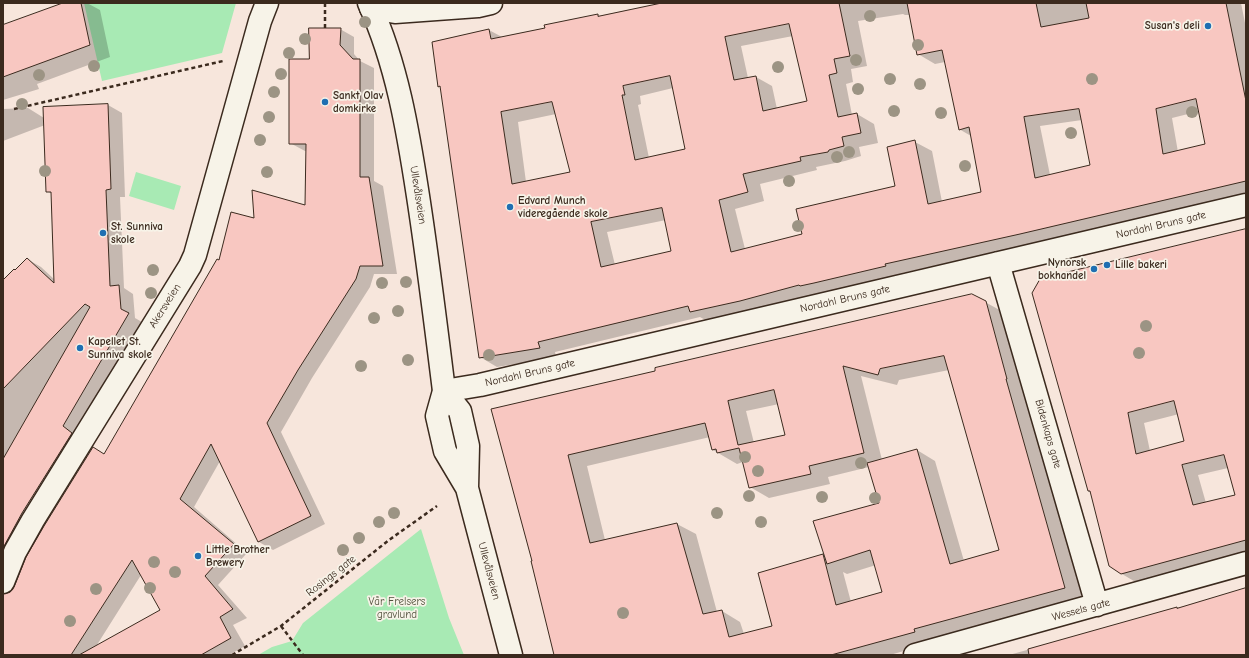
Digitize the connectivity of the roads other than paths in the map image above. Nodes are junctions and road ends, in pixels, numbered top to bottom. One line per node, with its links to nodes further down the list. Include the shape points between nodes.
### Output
1 (267, 3): 8 (street, Akersveien, via 190,266 33,520 15,552)
2 (492, 3): 3 (street, via 395,12)
3 (370, 5): 6 (street, Ullevålsveien, via 394,73 410,140)
4 (1246, 205): 5 (street, Nordahl Bruns gate)
5 (998, 264): 6 (street, Nordahl Bruns gate, via 480,385); 9 (street, Bidenkaps gate)
6 (444, 391): 10 (street, Ullevålsveien, via 437,416 445,451 467,488)
7 (1246, 563): 9 (street, Wessels gate)
8 (3, 582)
9 (1097, 605): 11 (street, Wessels gate)
10 (511, 655)
11 (915, 655)

